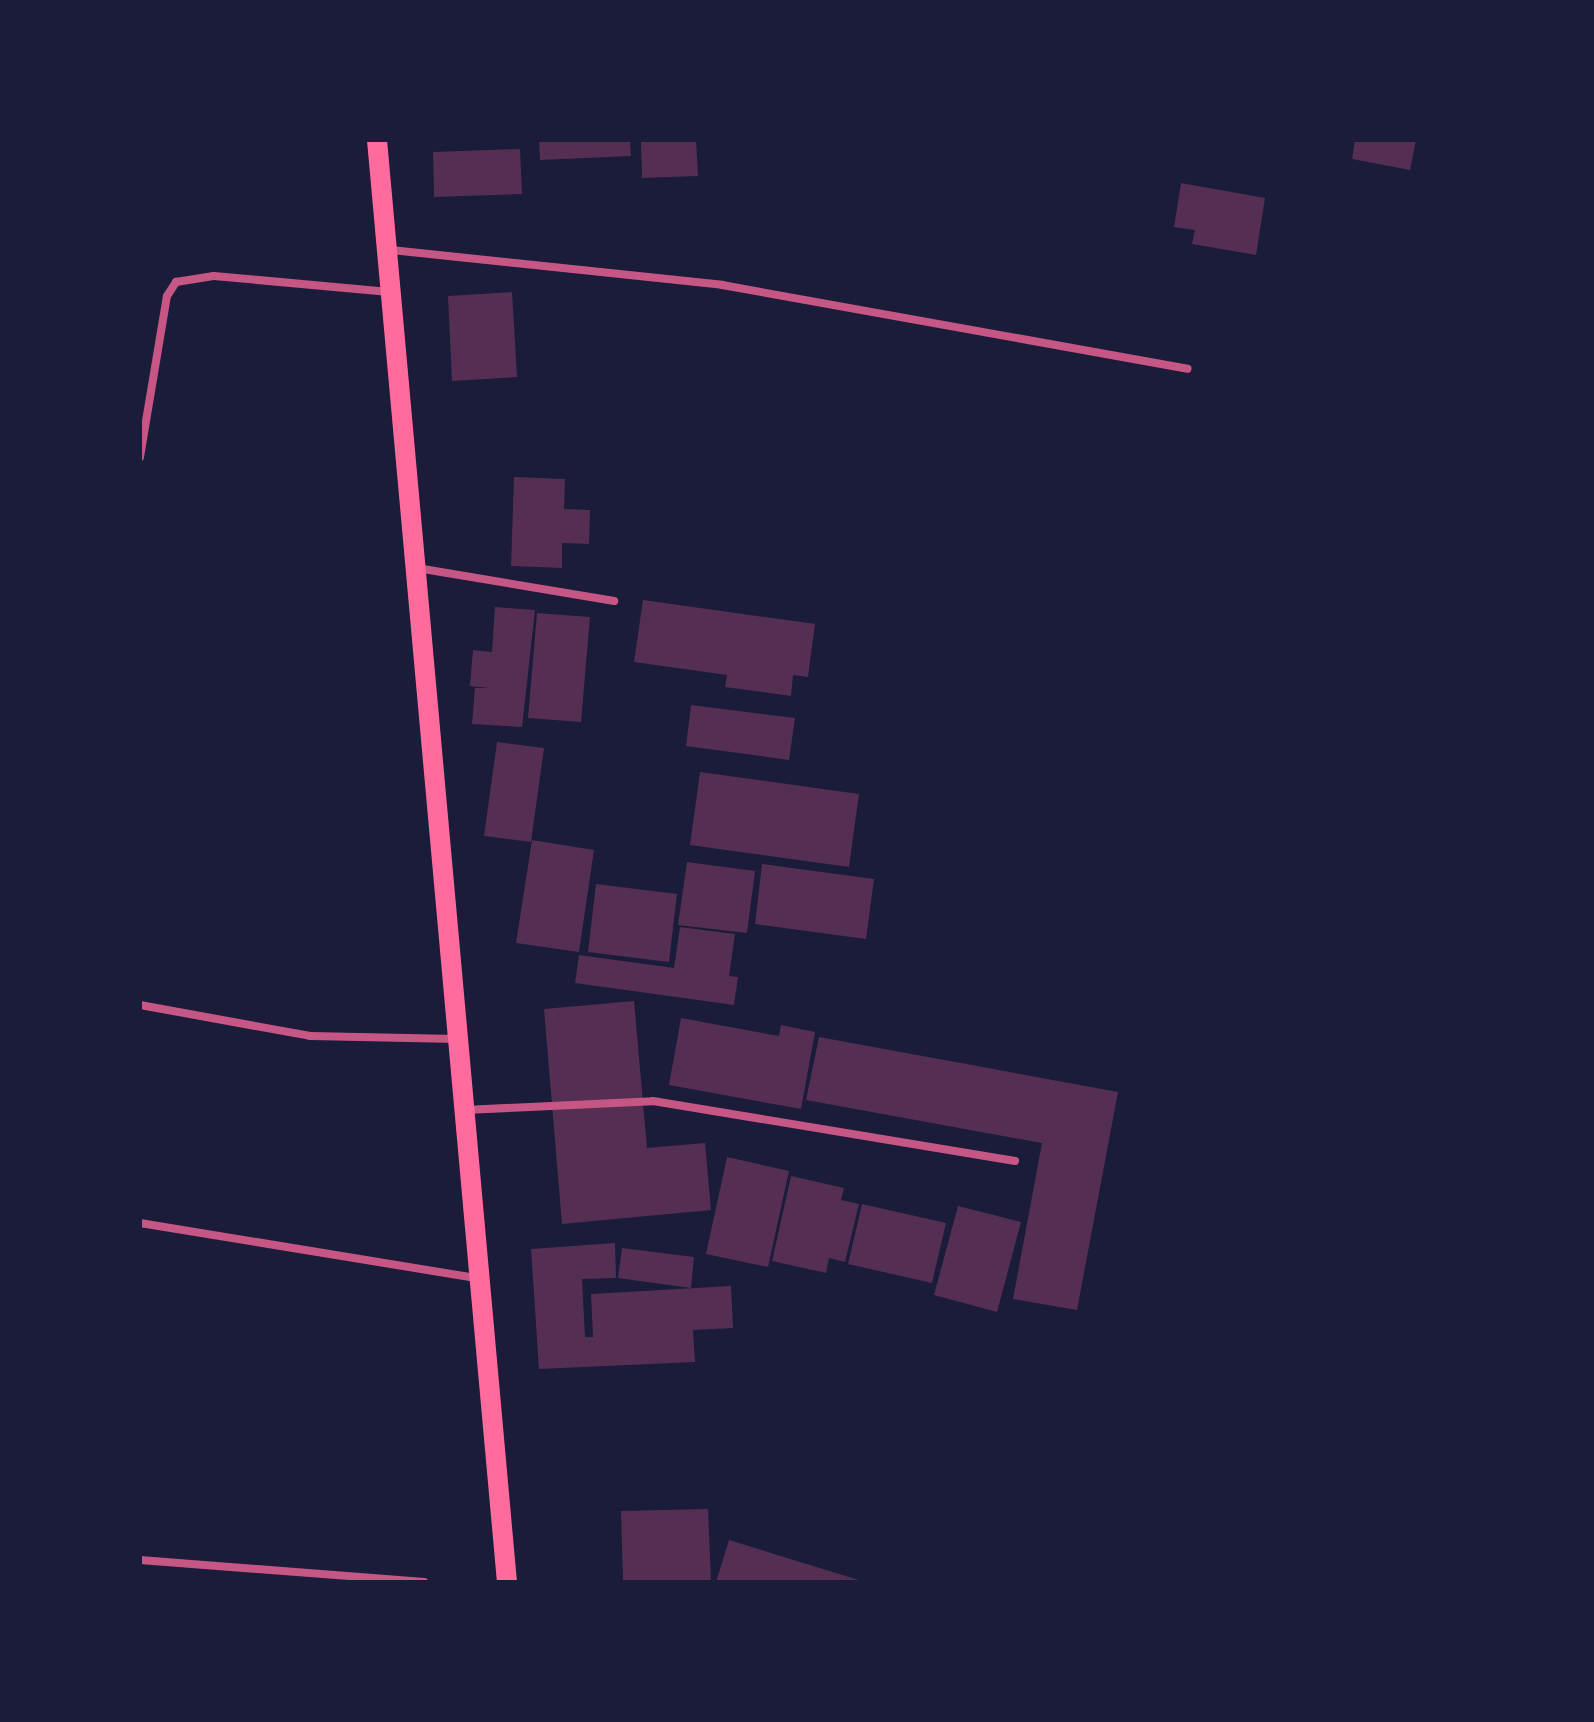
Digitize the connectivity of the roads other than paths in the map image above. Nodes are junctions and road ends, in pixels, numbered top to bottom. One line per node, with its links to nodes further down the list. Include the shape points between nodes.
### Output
1 (376, 140): 2 (main road)
2 (386, 249): 3 (main road); 4 (lane, via 722,285)
3 (390, 292): 5 (lane, via 214,276 176,282 167,296); 6 (main road)
4 (1187, 369)
5 (140, 457)
6 (413, 567): 7 (lane); 9 (main road)
7 (614, 601)
8 (140, 1005): 9 (lane, via 310,1036)
9 (457, 1040): 10 (main road)
10 (464, 1110): 11 (lane, via 654,1101); 13 (main road)
11 (1015, 1161)
12 (140, 1223): 13 (lane)
13 (480, 1278): 16 (main road)
14 (140, 1560): 15 (lane)
15 (424, 1582)
16 (507, 1582)

